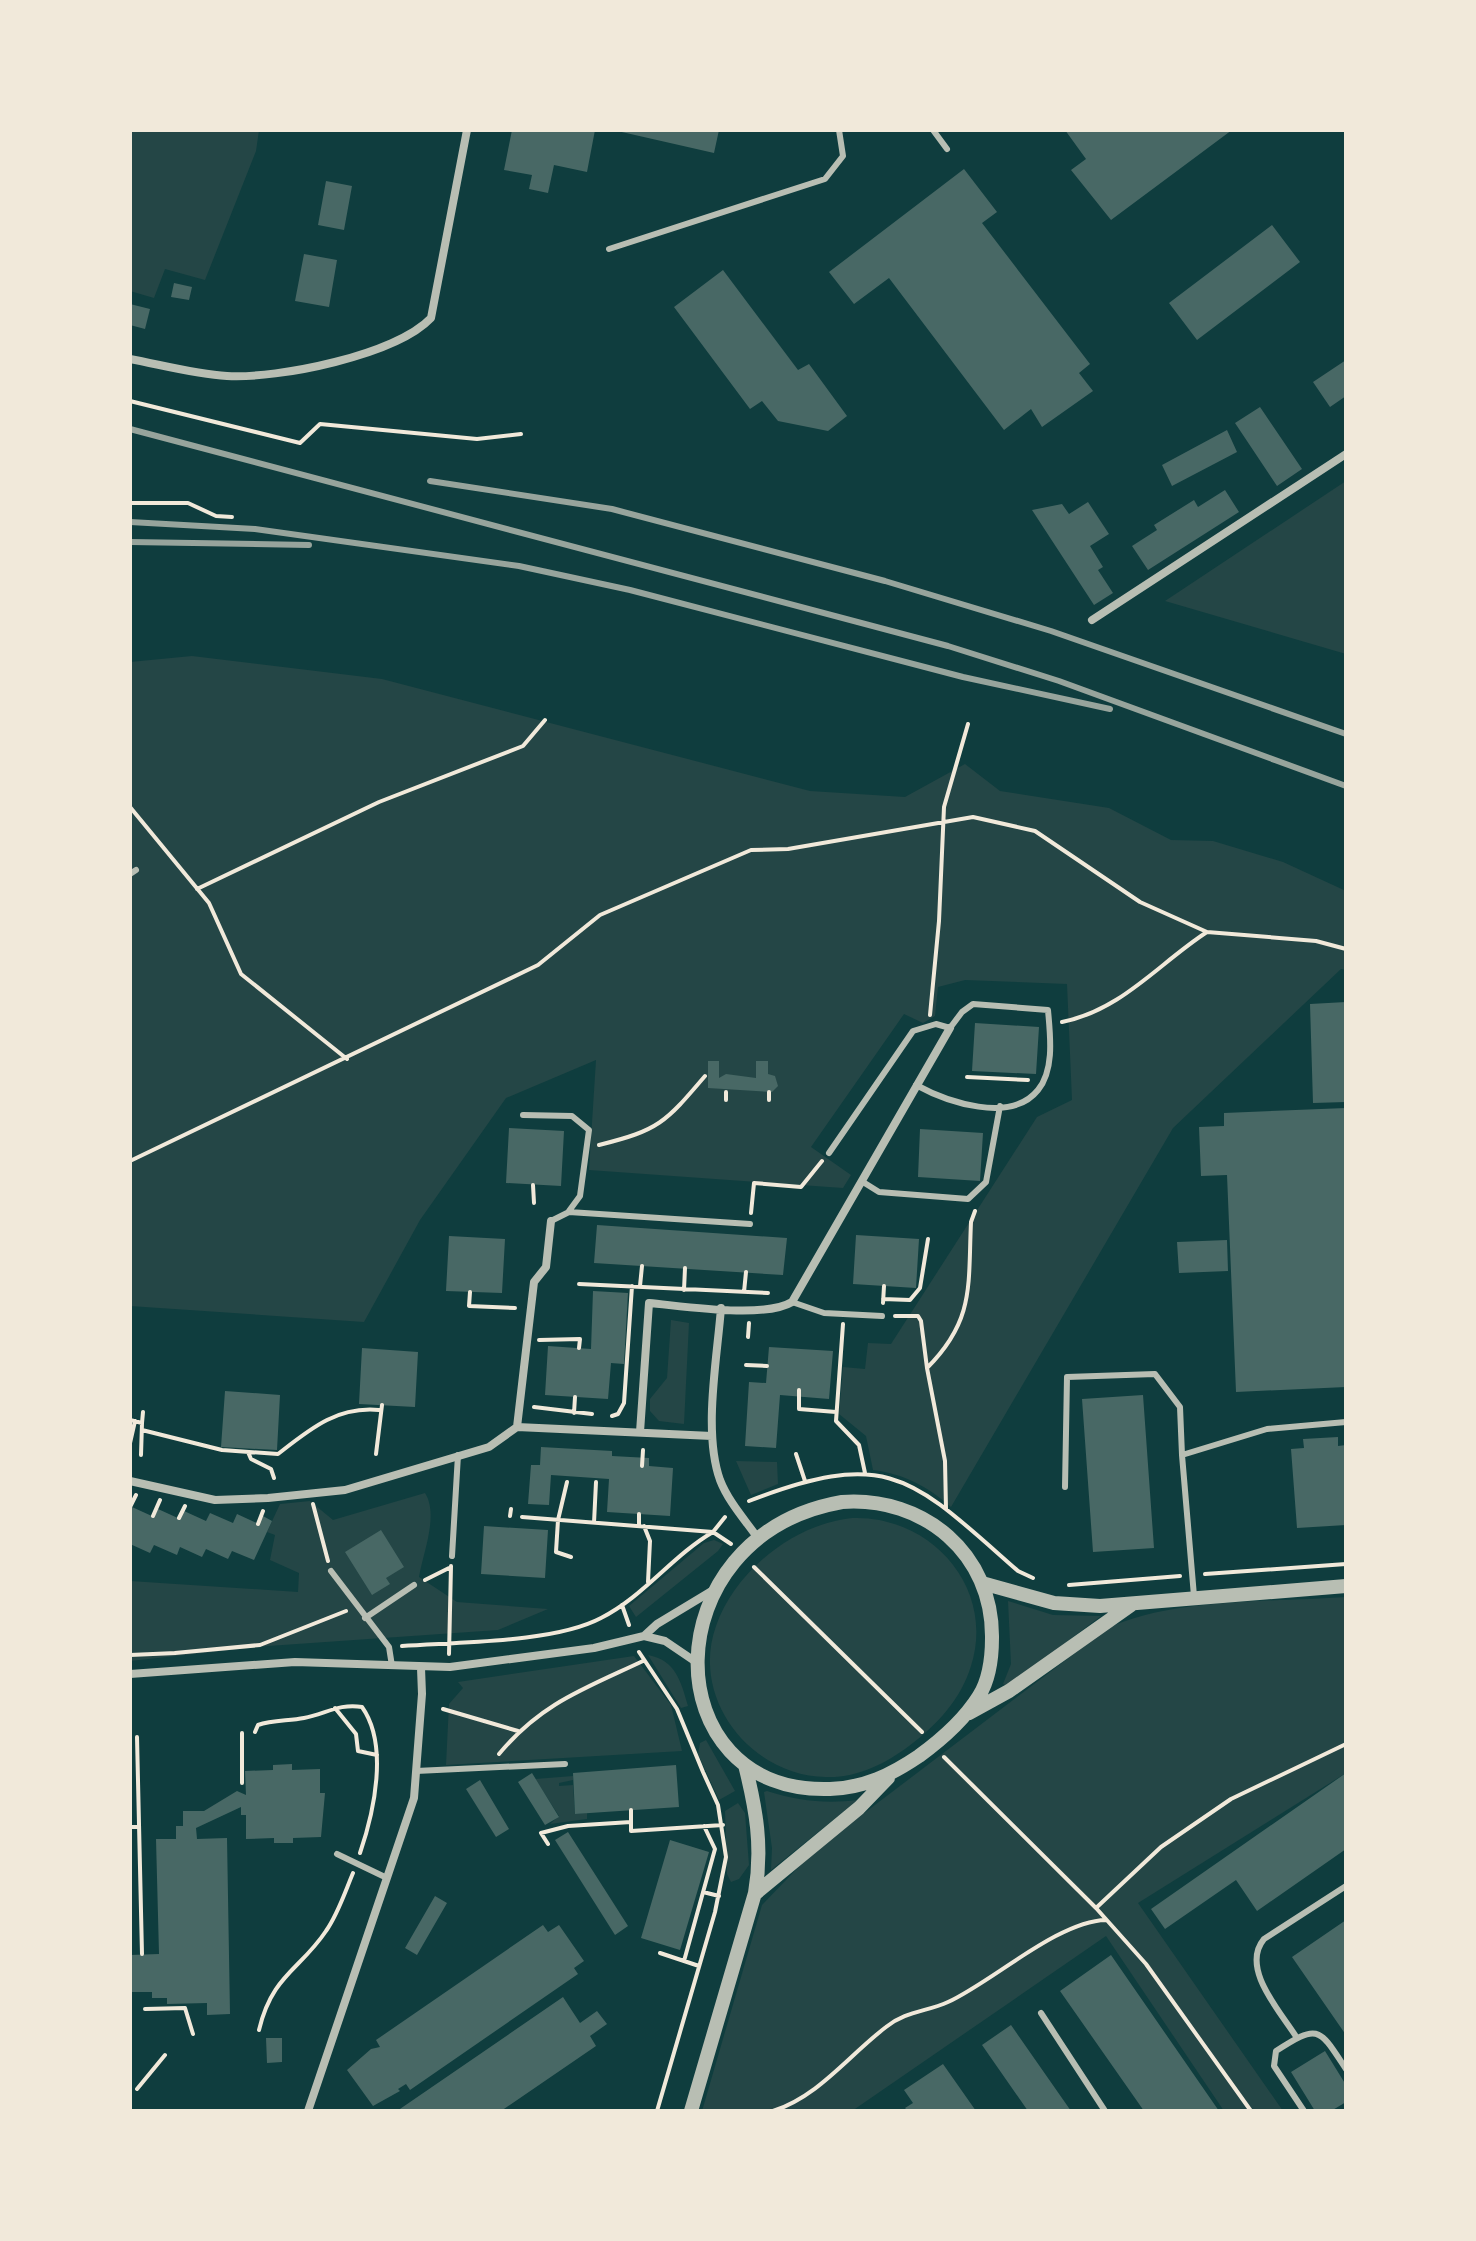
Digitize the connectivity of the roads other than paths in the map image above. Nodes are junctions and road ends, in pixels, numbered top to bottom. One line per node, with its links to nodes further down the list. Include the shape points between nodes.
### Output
1 (467, 130): 6 (street, via 431,318 417,333 395,344 269,375 227,376)
2 (839, 130): 5 (lane, via 843,156 825,179)
3 (933, 130): 4 (lane)
4 (947, 149)
5 (609, 249)
6 (130, 359)
7 (1346, 454): 8 (street)
8 (1092, 620)
9 (950, 1028): 10 (street); 11 (lane, via 973,1004 1048,1010 1049,1063 1039,1089 1023,1102); 13 (lane, via 928,1025 913,1031)
10 (916, 1085): 11 (lane, via 966,1105); 14 (street)
11 (1000, 1106): 14 (lane, via 986,1182 968,1199 879,1192)
12 (523, 1115): 15 (lane, via 572,1116 589,1130 580,1196)
13 (829, 1153)
14 (863, 1182): 18 (street)
15 (569, 1212): 16 (lane); 17 (lane)
16 (551, 1221): 22 (street, via 546,1267 534,1282)
17 (750, 1224)
18 (792, 1302): 19 (street, via 777,1308); 20 (lane, via 824,1313)
19 (721, 1308): 23 (street, via 649,1303); 24 (street)
20 (882, 1316)
21 (1346, 1422): 26 (lane, via 1267,1429)
22 (517, 1427): 23 (street); 25 (street, via 489,1447)
23 (640, 1432): 24 (street)
24 (712, 1436): 29 (street, via 721,1483)
25 (458, 1455): 27 (street, via 345,1490 215,1500); 30 (lane)
26 (1182, 1455): 28 (lane, via 1180,1407 1155,1374 1067,1377); 36 (lane)
27 (130, 1481)
28 (1065, 1487)
29 (757, 1537): 32 (street, via 827,1505 886,1503 939,1528); 35 (street)
30 (452, 1556)
31 (331, 1571): 38 (lane)
32 (982, 1583): 37 (street, via 1054,1603); 44 (street, via 992,1614 990,1664 979,1696)
33 (414, 1585): 38 (lane)
34 (1346, 1586): 36 (street)
35 (715, 1589): 39 (street); 40 (street, via 699,1631)
36 (1194, 1596): 37 (street)
37 (1132, 1605): 44 (street, via 1009,1691)
38 (365, 1618): 41 (lane, via 389,1647)
39 (644, 1636): 40 (street, via 665,1641); 42 (street)
40 (696, 1662): 46 (street, via 718,1734)
41 (392, 1666): 42 (street); 43 (street, via 295,1662)
42 (421, 1668): 47 (street)
43 (130, 1674)
44 (965, 1715): 48 (street)
45 (565, 1764): 47 (lane)
46 (745, 1765): 48 (street, via 810,1789 847,1788); 52 (street, via 760,1845)
47 (416, 1771): 50 (street, via 414,1798)
48 (892, 1774): 52 (street, via 859,1808)
49 (337, 1854): 50 (lane)
50 (387, 1878): 56 (street)
51 (1346, 1886): 54 (lane, via 1256,1948 1256,1971)
52 (755, 1893): 57 (street)
53 (1041, 2013): 58 (lane)
54 (1297, 2038): 55 (lane, via 1307,2031 1323,2035); 59 (lane, via 1273,2058)
55 (1346, 2069)
56 (308, 2111)
57 (691, 2111)
58 (1105, 2111)
59 (1304, 2111)

